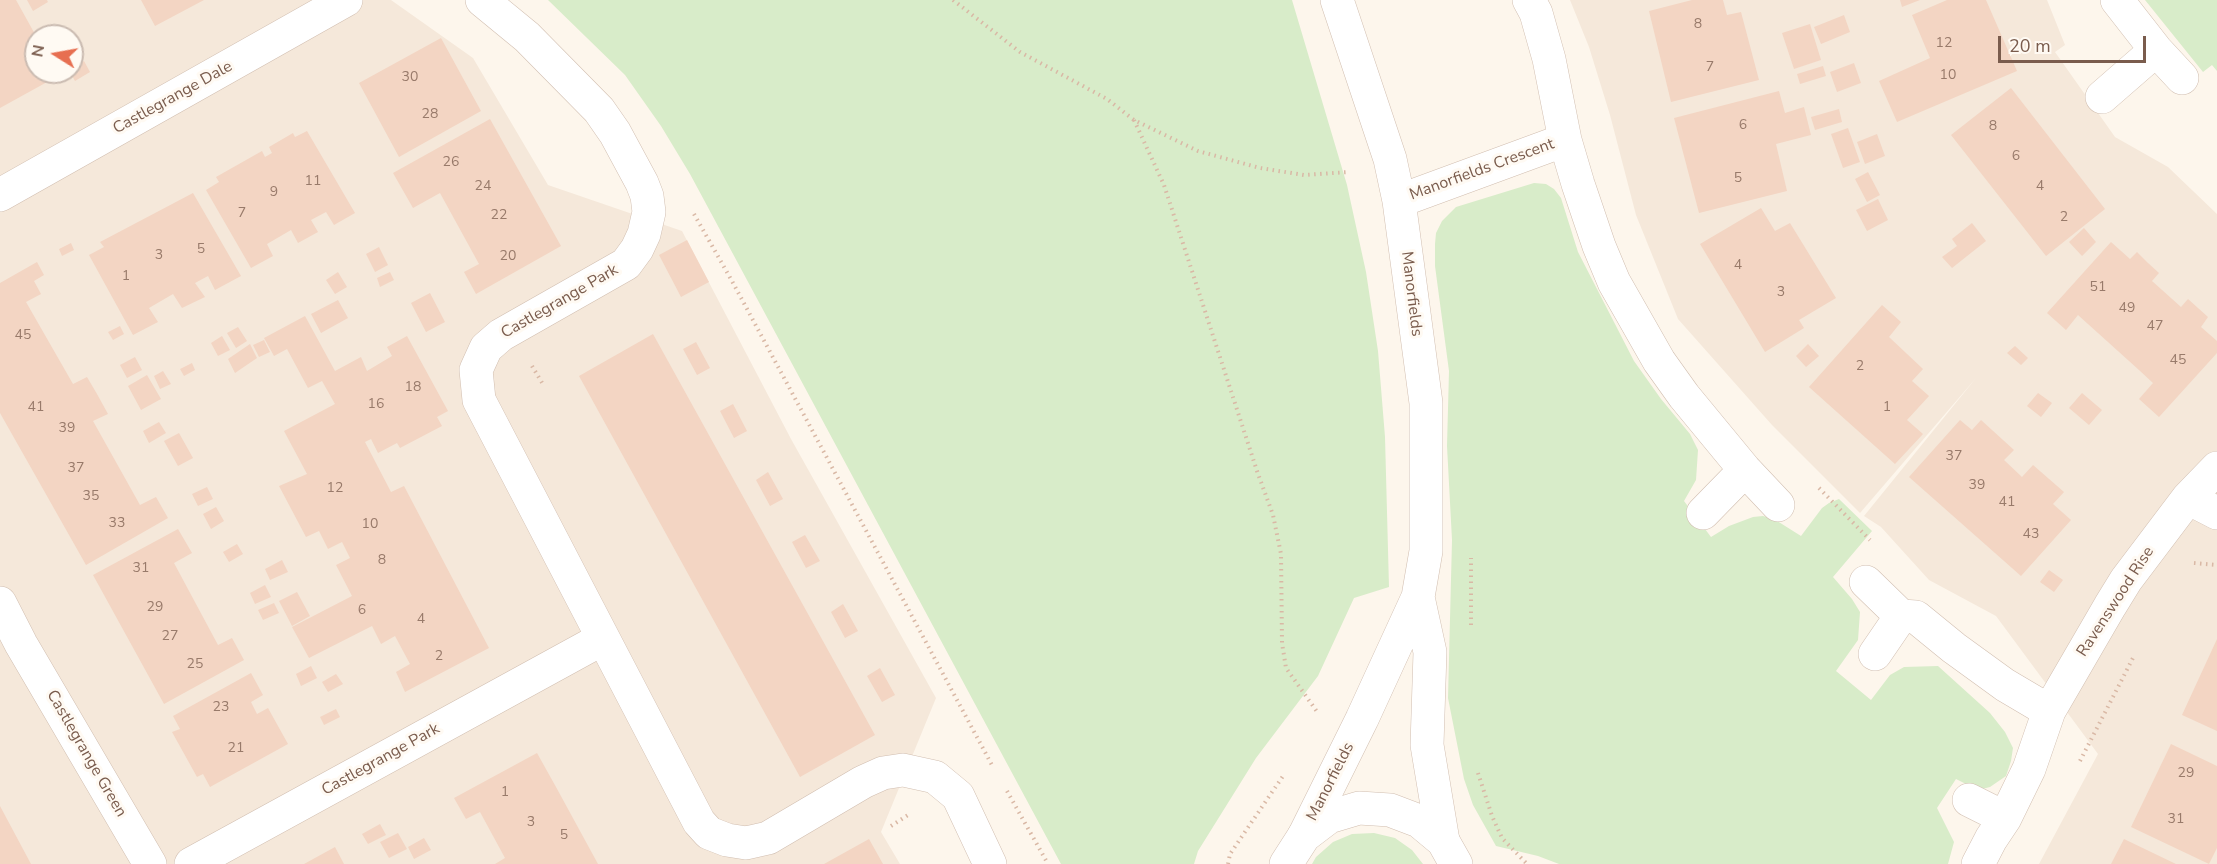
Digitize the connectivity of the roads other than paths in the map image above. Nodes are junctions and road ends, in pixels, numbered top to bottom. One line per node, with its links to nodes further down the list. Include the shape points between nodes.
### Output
1 (346, 0): 10 (street, Castlegrange Dale)
2 (482, 0): 22 (street, Castlegrange Park, via 527,37 599,110 642,183 650,212 644,234 626,264 501,335 486,348 476,370 479,400)
3 (1337, 0): 11 (street, Manorfields, via 1390,159)
4 (1529, 0): 9 (street, Manorfields Crescent, via 1549,59)
5 (2117, 0): 6 (street)
6 (2156, 50): 7 (street); 8 (street)
7 (2182, 78)
8 (2102, 97)
9 (1565, 140): 11 (street, Manorfields Crescent); 13 (street, Manorfields Crescent, via 1585,208 1614,282 1659,361)
10 (0, 195)
11 (1399, 201): 19 (street, Manorfields, via 1426,404 1426,551)
12 (2217, 468): 14 (street, Ravenswood Rise)
13 (1745, 470): 15 (street, Manorfields Crescent); 16 (street)
14 (2188, 498): 17 (street); 25 (street, Ravenswood Rise, via 2126,580)
15 (1778, 505)
16 (1703, 513)
17 (2217, 513)
18 (1866, 582): 21 (street)
19 (1418, 597): 28 (street, Manorfields); 29 (street, Manorfields, via 1431,651 1427,745)
20 (0, 603): 23 (street, Castlegrange Green)
21 (1902, 615): 24 (street); 25 (street, via 1916,617 2005,685)
22 (602, 639): 31 (street, Castlegrange Park); 32 (street, Castlegrange Park, via 699,822 709,833 746,843 768,838 863,782 903,770 935,777 958,796)
23 (11, 651): 30 (street, Castlegrange Green)
24 (1875, 654)
25 (2049, 711): 27 (street, Ravenswood Rise, via 2029,769)
26 (1970, 800): 27 (street)
27 (2006, 818): 34 (street, Ravenswood Rise)
28 (1304, 836): 29 (street, via 1329,817 1359,808 1390,810 1419,821); 33 (street)
29 (1449, 853)
30 (150, 864)
31 (191, 864)
32 (990, 864)
33 (1286, 864)
34 (1978, 864)

